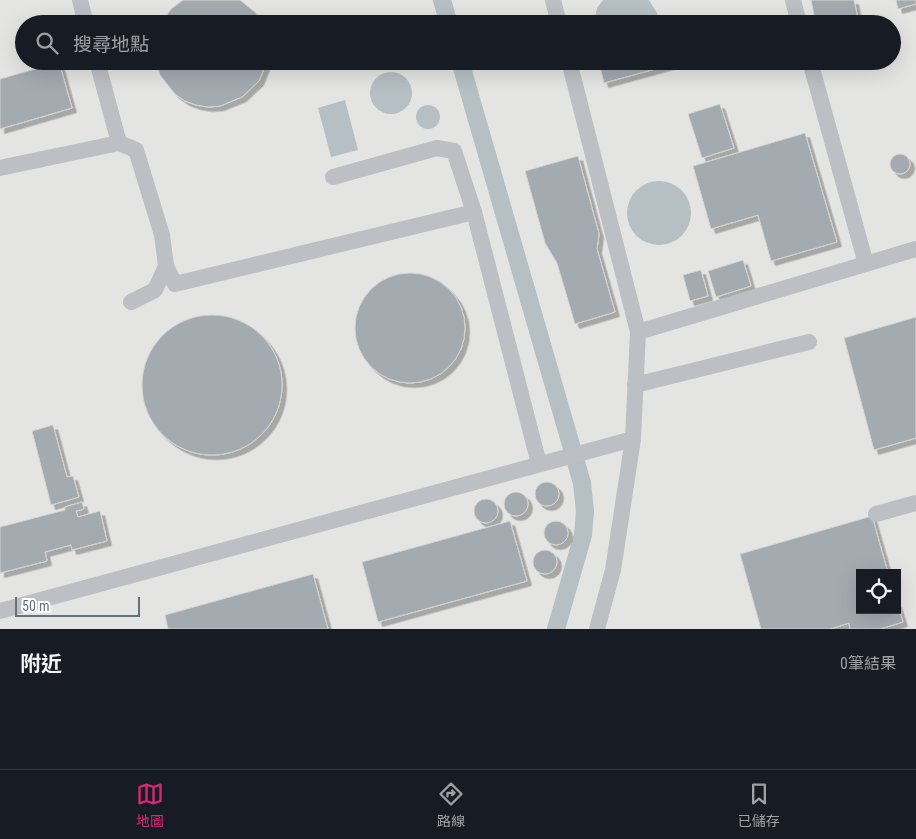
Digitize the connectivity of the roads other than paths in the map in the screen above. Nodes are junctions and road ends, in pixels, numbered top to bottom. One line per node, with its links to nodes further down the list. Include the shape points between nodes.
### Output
1 (80, 0): 4 (lane)
2 (553, 0): 5 (lane)
3 (793, 0): 6 (lane)
4 (84, 15)
5 (557, 15)
6 (797, 15)
7 (100, 70): 10 (lane)
8 (571, 70): 18 (lane)
9 (812, 70): 15 (lane)
10 (120, 143): 11 (lane); 16 (lane, via 136,150 162,235)
11 (0, 168)
12 (333, 177): 13 (lane, via 437,148 454,152)
13 (474, 212): 16 (lane, via 175,284); 22 (lane)
14 (916, 249): 15 (lane)
15 (866, 264): 18 (lane)
16 (166, 266): 17 (lane, via 155,290)
17 (131, 302)
18 (638, 332): 20 (lane)
19 (809, 342): 20 (lane)
20 (635, 385): 21 (lane)
21 (633, 439): 22 (lane); 26 (lane, via 612,570)
22 (539, 464): 25 (lane)
23 (916, 503): 24 (lane)
24 (876, 514)
25 (0, 611)
26 (597, 629)

